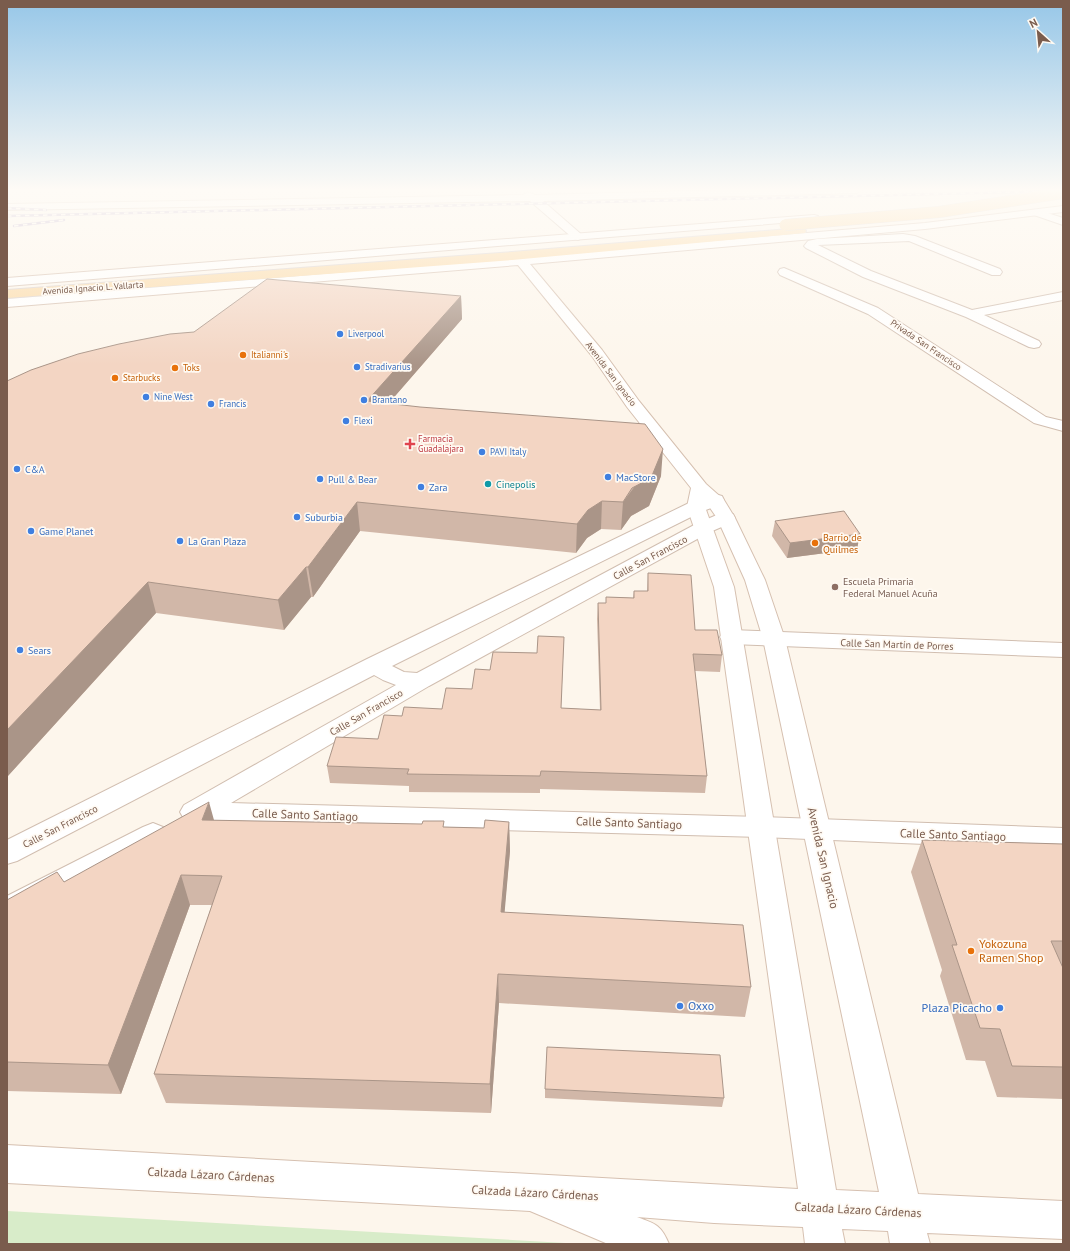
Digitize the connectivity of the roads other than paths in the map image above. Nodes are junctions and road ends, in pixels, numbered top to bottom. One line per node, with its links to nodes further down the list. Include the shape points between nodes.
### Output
1 (430, 248): 13 (street, Avenida Ignacio L. Vallarta)
2 (482, 248): 8 (main road)
3 (540, 248): 15 (main road, Avenida Ignacio L. Vallarta)
4 (618, 248): 9 (main road, Avenida Ignacio L. Vallarta)
5 (640, 248): 9 (street, Avenida Ignacio L. Vallarta)
6 (815, 248): 19 (street, via 867,274)
7 (936, 248): 12 (street, via 957,257 977,256 990,263 978,265)
8 (363, 257)
9 (517, 258): 16 (main road, Avenida Ignacio L. Vallarta); 18 (street, Avenida Ignacio L. Vallarta, via 435,268); 22 (street, Avenida San Ignacio, via 597,353)
10 (254, 266): 13 (main road)
11 (784, 272): 21 (street, Privada San Francisco, via 878,314 1040,420)
12 (996, 272)
13 (46, 278): 14 (street, Avenida Ignacio L. Vallarta)
14 (7, 282)
15 (7, 288)
16 (7, 294)
17 (1063, 296): 19 (street)
18 (7, 303)
19 (972, 314): 20 (street)
20 (1034, 344)
21 (1063, 426)
22 (708, 508): 23 (street, Avenida San Ignacio); 24 (street, Avenida San Ignacio, via 755,580); 26 (street, Calle San Francisco); 27 (street, Calle San Francisco)
23 (731, 637): 24 (street, Calle San Martín de Porres); 29 (street, Avenida San Ignacio)
24 (774, 639): 25 (street, Calle San Martín de Porres); 30 (street, Avenida San Ignacio)
25 (1063, 650)
26 (375, 664): 27 (street, via 394,677); 32 (street, Calle San Francisco)
27 (421, 681): 28 (street, Calle San Francisco)
28 (195, 812): 29 (street, Calle Santo Santiago); 33 (street, Calle San Francisco)
29 (761, 827): 30 (street, Calle Santo Santiago); 37 (street, Avenida San Ignacio)
30 (817, 829): 31 (street, Calle Santo Santiago); 38 (street, Avenida San Ignacio)
31 (1063, 839)
32 (7, 853)
33 (7, 909)
34 (7, 1164): 35 (street, Calzada Lázaro Cárdenas)
35 (528, 1192): 37 (street, Calzada Lázaro Cárdenas, via 714,1204); 39 (street, via 641,1238)
36 (1063, 1220): 38 (street, Calzada Lázaro Cárdenas)
37 (822, 1226): 38 (street, Calzada Lázaro Cárdenas)
38 (907, 1228)
39 (649, 1244)

